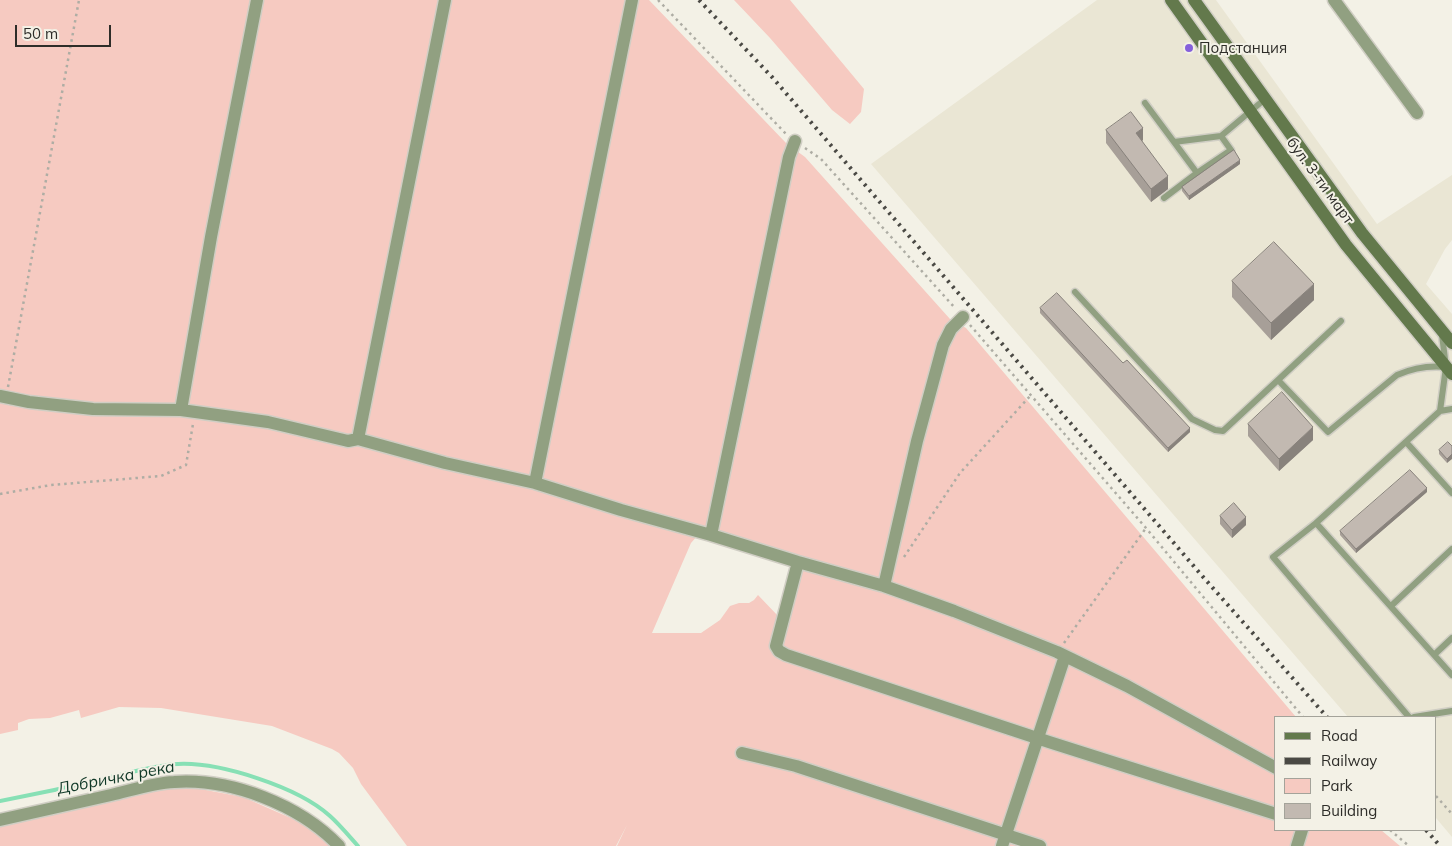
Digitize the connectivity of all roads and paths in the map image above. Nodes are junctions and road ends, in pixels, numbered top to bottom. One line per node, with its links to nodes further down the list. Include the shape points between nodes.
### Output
1 (79, 0): 26 (path)
2 (257, 0): 28 (street)
3 (445, 0): 31 (street)
4 (632, 0): 33 (street)
5 (658, 0): 14 (path)
6 (1194, 0): 9 (main road, бул. 3-ти март)
7 (1334, 0): 12 (street)
8 (1176, 2): 11 (main road, бул. 3-ти март)
9 (1264, 99): 11 (lane); 21 (main road, бул. 3-ти март, via 1362,233)
10 (1145, 103): 15 (lane)
11 (1250, 111): 13 (lane); 23 (main road, бул. 3-ти март, via 1346,244)
12 (1417, 113)
13 (1221, 136): 15 (lane); 16 (lane, via 1231,150)
14 (795, 141): 19 (path, via 821,159); 38 (street, via 789,157)
15 (1174, 142): 16 (lane)
16 (1198, 174): 17 (lane)
17 (1164, 198)
18 (1075, 292): 24 (lane, via 1192,419 1215,430 1223,431)
19 (963, 317): 25 (path); 42 (street, via 951,329 943,346 917,441)
20 (1341, 321): 24 (lane)
21 (1440, 328): 22 (main road, бул. 3-ти март); 23 (lane)
22 (1452, 343)
23 (1450, 369): 24 (lane, via 1422,366 1397,375 1328,432); 29 (lane)
24 (1278, 380)
25 (1031, 395): 37 (path); 41 (path, via 960,473)
26 (3, 397): 28 (street, via 93,409)
27 (1452, 409): 29 (lane)
28 (180, 410): 30 (street)
29 (1440, 410): 32 (lane)
30 (195, 412): 31 (street, via 268,422 348,441); 35 (path, via 186,465 172,472 161,476 51,485)
31 (358, 439): 33 (street)
32 (1406, 442): 34 (lane); 36 (lane)
33 (535, 484): 38 (street)
34 (1452, 493)
35 (0, 494)
36 (1316, 522): 43 (lane); 50 (lane, via 1273,557)
37 (1146, 528): 45 (path); 49 (path)
38 (711, 535): 40 (street)
39 (1452, 549): 43 (lane)
40 (798, 562): 42 (street); 52 (street, via 776,646 779,651)
41 (900, 562)
42 (884, 586): 45 (street)
43 (1391, 606): 46 (lane)
44 (1452, 638): 46 (lane)
45 (1061, 654): 52 (street); 54 (street, via 1127,686)
46 (1434, 654): 47 (lane)
47 (1452, 675)
48 (1452, 711): 51 (lane)
49 (1302, 716)
50 (1408, 716)
51 (1420, 716)
52 (1038, 738): 56 (street); 61 (street)
53 (742, 753): 61 (street, via 796,766)
54 (1274, 767)
55 (1437, 797): 57 (path)
56 (1274, 813)
57 (1452, 814)
58 (0, 820): 62 (street, via 162,783 193,782 222,785 280,805 310,821)
59 (1302, 831): 64 (street)
60 (1391, 831): 65 (path)
61 (1004, 840): 63 (street)
62 (339, 846)
63 (1040, 846)
64 (1297, 846)
65 (1409, 846)

